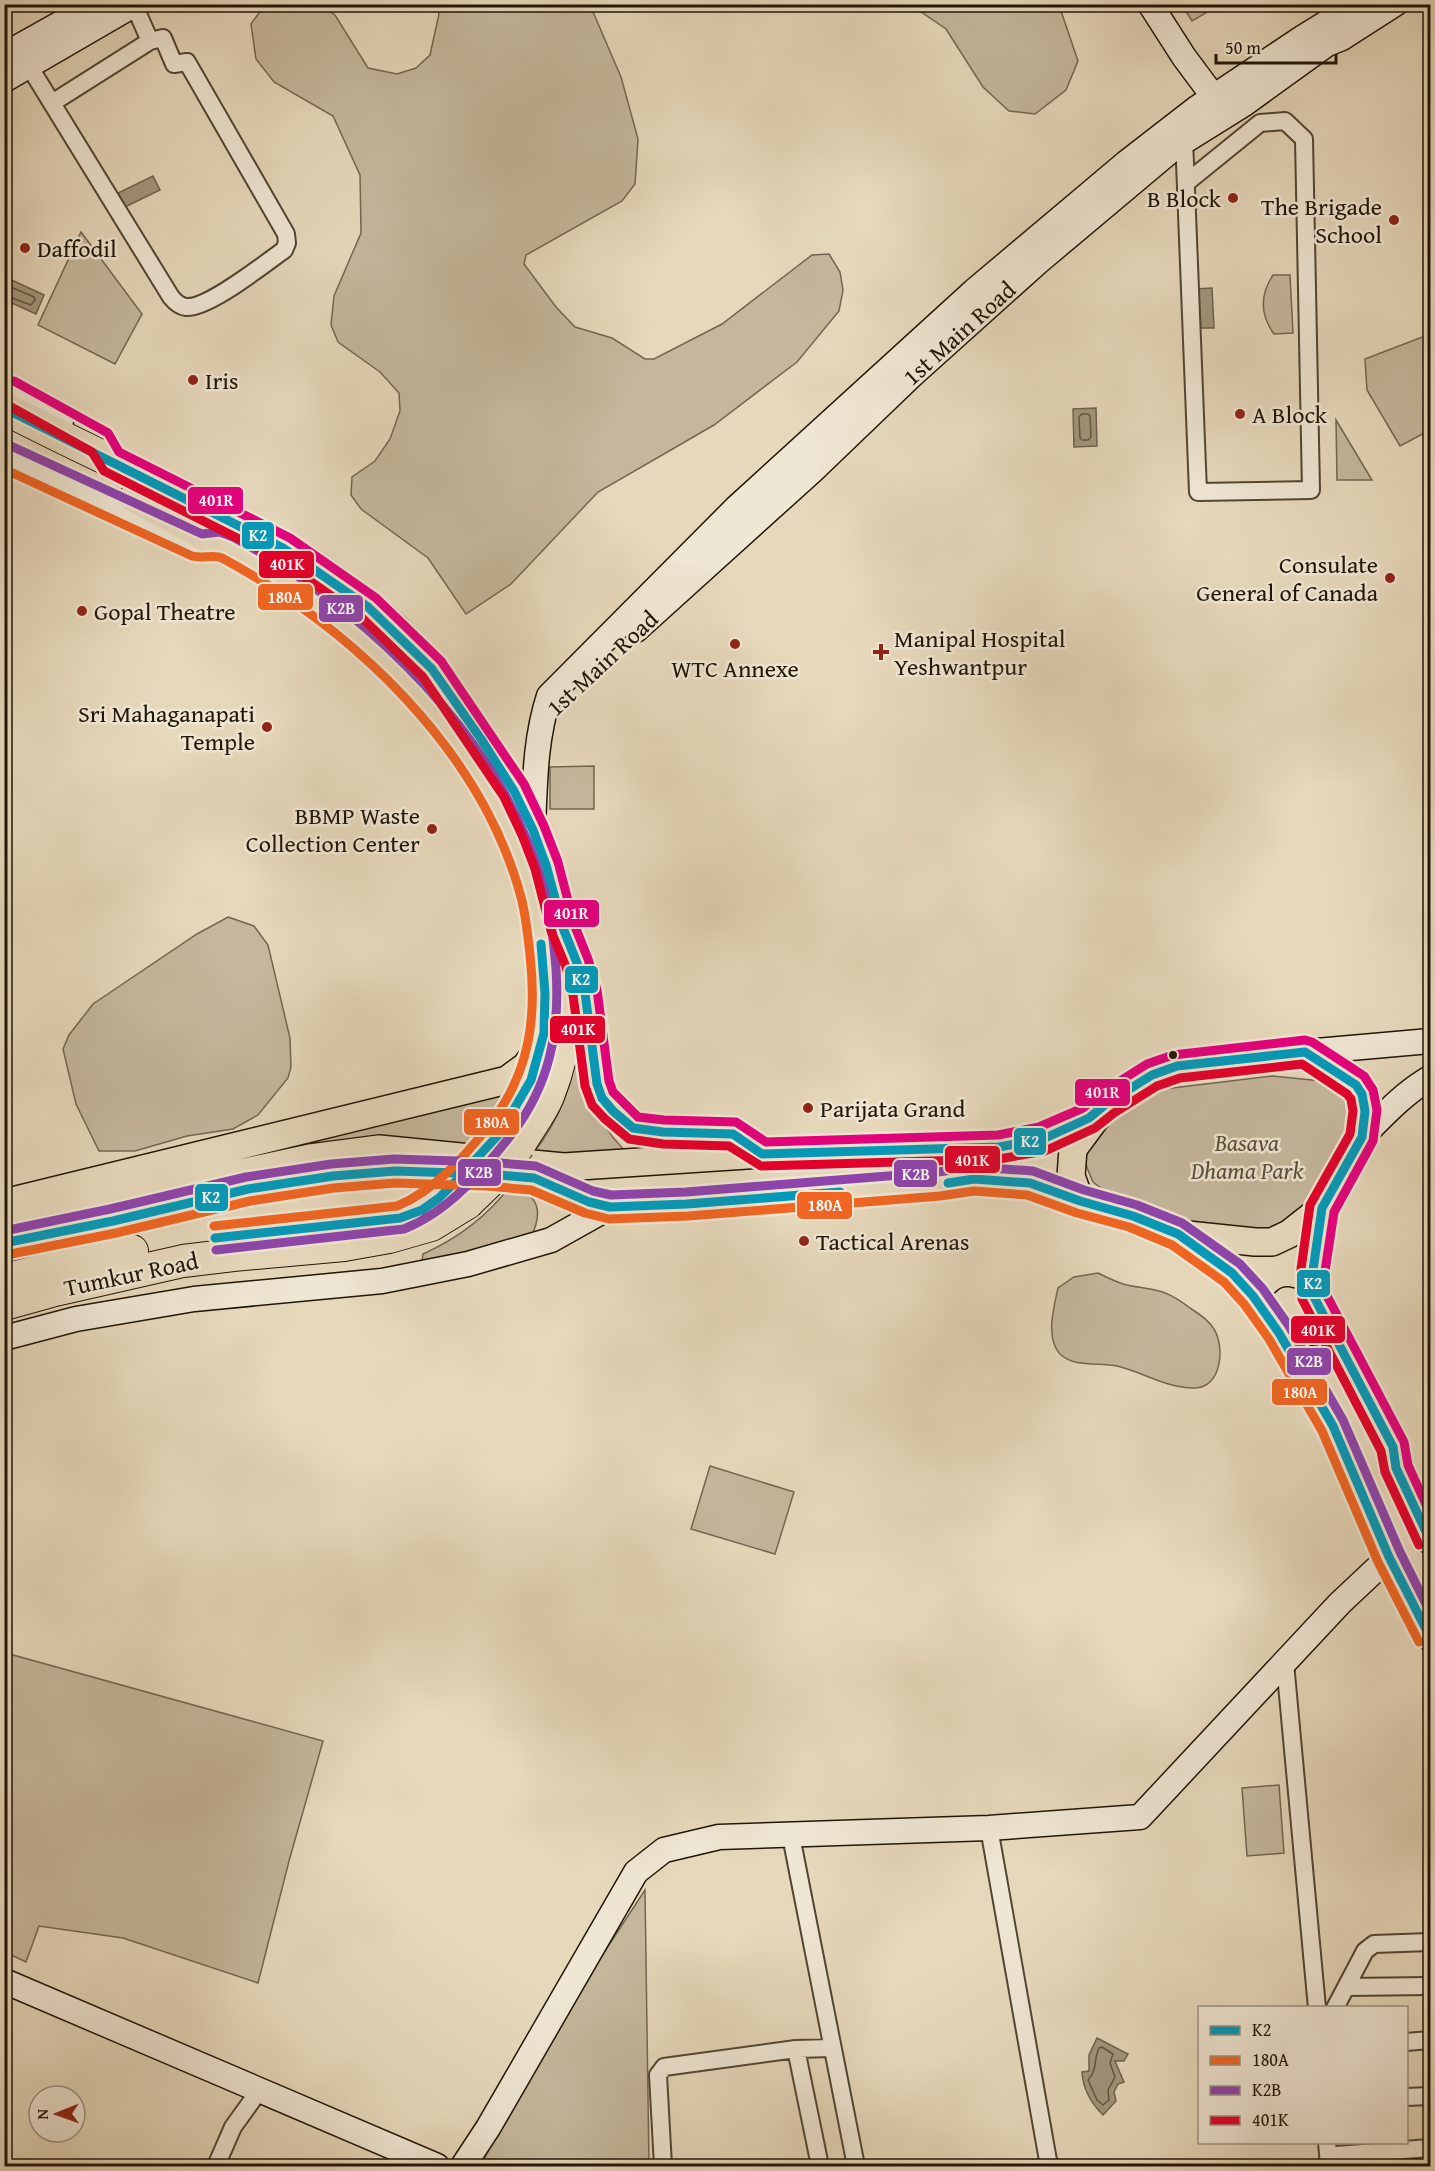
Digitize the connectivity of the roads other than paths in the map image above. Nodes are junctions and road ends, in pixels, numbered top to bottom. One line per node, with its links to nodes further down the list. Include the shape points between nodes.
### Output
1 (95, 4): 7 (main road)
2 (1150, 4): 11 (main road, via 1184,57)
3 (1357, 4): 11 (main road, 1st Main Road, via 1302,38)
4 (1395, 4): 11 (main road, 1st Main Road)
5 (134, 5): 6 (street); 8 (main road)
6 (150, 41): 10 (street); 10 (street, via 163,38 174,64 187,62 286,234 284,250 216,296 186,307 171,297)
7 (4, 55)
8 (29, 66): 9 (main road); 10 (street)
9 (4, 80)
10 (52, 103)
11 (1228, 105): 12 (street); 13 (main road, 1st Main Road); 22 (main road, 1st Main Road, via 1126,163 974,291 737,507 549,696)
12 (1260, 123): 14 (street); 14 (street, via 1285,121 1304,139 1311,490 1198,492)
13 (1184, 142): 14 (street); 22 (main road, 1st Main Road, via 1038,262 919,369 579,681)
14 (1186, 183)
15 (4, 389): 18 (main road, Tumkur Road, via 101,443)
16 (4, 408): 18 (highway)
17 (4, 429): 20 (highway, Tumkur Road)
18 (97, 454): 21 (highway, Tumkur Road, via 283,548 369,607)
19 (4, 456): 20 (main road, via 202,546)
20 (219, 543): 21 (highway, Tumkur Road, via 293,587 360,638)
21 (421, 677): 23 (highway, Tumkur Road)
22 (541, 721): 24 (main road)
23 (471, 745): 24 (highway, Tumkur Road, via 514,791); 27 (highway, Tumkur Road, via 531,888 546,993)
24 (532, 830): 25 (highway, Tumkur Road)
25 (564, 928): 32 (highway, Tumkur Road, via 567,1011 560,1059 548,1098); 33 (highway, via 585,993 597,1084 613,1111 633,1128 733,1134)
26 (1431, 1041): 28 (main road)
27 (541, 1045): 32 (highway, Tumkur Road); 38 (main road, via 526,1066 507,1080 16,1200)
28 (1305, 1052): 30 (main road, via 1177,1066 1152,1075); 31 (main road, via 1356,1085 1365,1111)
29 (1431, 1078): 31 (main road, via 1414,1087)
30 (1107, 1103): 33 (main road, via 1089,1118 1043,1139 999,1148); 35 (main road, via 1073,1149 1071,1176)
31 (1362, 1137): 37 (main road)
32 (510, 1139): 34 (highway, Tumkur Road, bridge)
33 (762, 1154): 39 (main road, via 564,1167 379,1149 310,1158)
34 (460, 1193): 42 (highway, Tumkur Road, via 439,1198 400,1218 162,1245); 43 (highway, Tumkur Road, via 431,1225 388,1237 183,1261)
35 (1080, 1201): 36 (main road, via 1030,1183 974,1179 939,1185); 40 (main road)
36 (610, 1207): 41 (highway, via 534,1178 395,1171 248,1189); 45 (main road, via 551,1240 468,1264 382,1281 194,1299 76,1319)
37 (1322, 1208): 40 (main road, via 1272,1242); 46 (main road, via 1313,1270 1314,1297 1393,1447)
38 (4, 1209)
39 (4, 1224)
40 (1178, 1234): 44 (main road, via 1232,1273)
41 (4, 1243)
42 (4, 1280)
43 (4, 1304)
44 (1279, 1333): 46 (main road, via 1277,1310 1287,1300 1294,1302 1301,1307 1382,1453); 48 (main road, via 1333,1426)
45 (4, 1338)
46 (1396, 1468): 47 (main road)
47 (1431, 1540)
48 (1389, 1557): 49 (main road); 50 (main road, via 1340,1603)
49 (1431, 1637)
50 (1285, 1664): 51 (main road, via 1140,1817); 57 (street)
51 (989, 1828): 52 (main road); 74 (street)
52 (791, 1836): 61 (street); 70 (main road, via 718,1837 664,1850 636,1872)
53 (1431, 1942): 56 (street, via 1374,1944 1365,1951)
54 (4, 1981): 63 (main road)
55 (1431, 1986): 56 (street)
56 (1346, 1987): 58 (street)
57 (1317, 2006)
58 (1336, 2006)
59 (1431, 2040): 60 (street)
60 (1408, 2042)
61 (832, 2048): 62 (street); 73 (street)
62 (796, 2049): 71 (street, via 664,2067 658,2075); 72 (street)
63 (259, 2091): 68 (street, via 233,2127); 69 (main road)
64 (1431, 2096): 65 (street)
65 (1408, 2097)
66 (1431, 2148): 67 (street)
67 (1333, 2155)
68 (216, 2166)
69 (437, 2166)
70 (463, 2166)
71 (663, 2166)
72 (820, 2166)
73 (856, 2166)
74 (1049, 2166)

